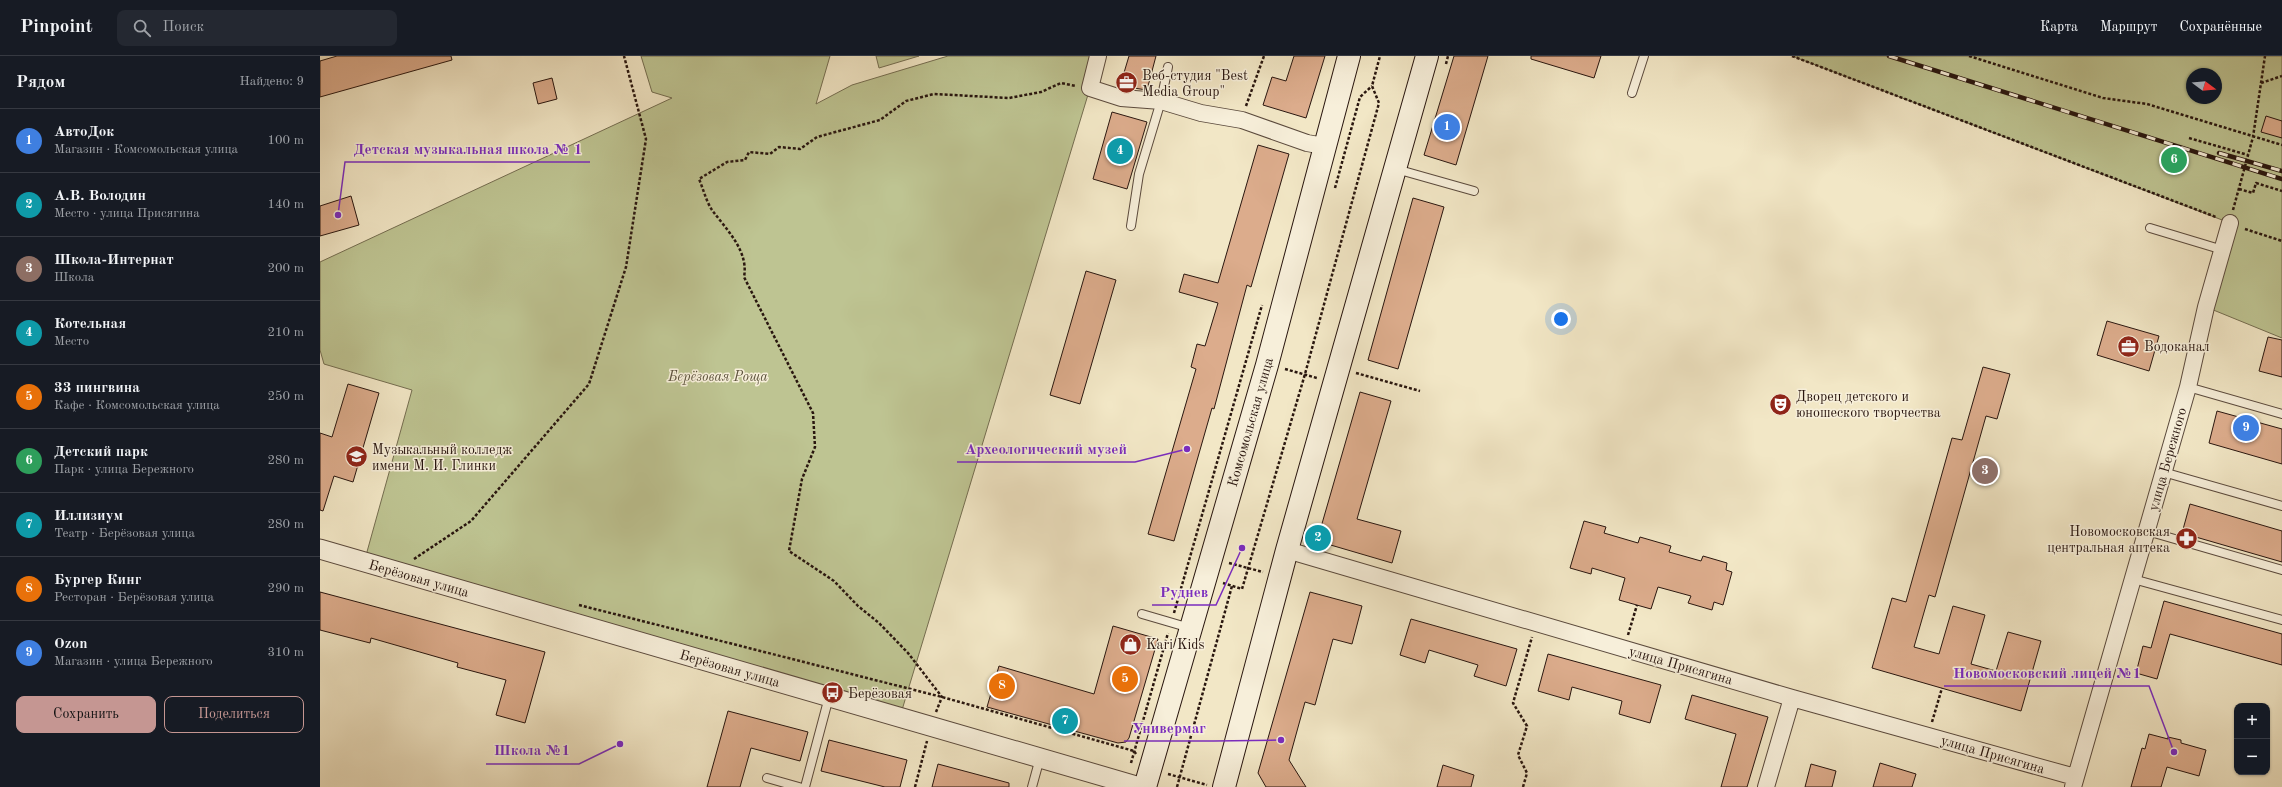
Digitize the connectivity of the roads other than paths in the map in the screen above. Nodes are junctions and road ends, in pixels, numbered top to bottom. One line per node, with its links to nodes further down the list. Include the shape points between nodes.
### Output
1 (1098, 56): 7 (street, via 1090,88 1121,98)
2 (1349, 56): 8 (main road, Комсомольская улица)
3 (1427, 56): 9 (main road)
4 (1644, 56): 6 (lane)
5 (1168, 67): 7 (lane)
6 (1632, 93)
7 (1161, 101): 8 (street, via 1202,113 1242,120 1307,143); 12 (lane, via 1139,174)
8 (1324, 146): 26 (main road, Комсомольская улица, via 1267,365 1211,558)
9 (1395, 169): 10 (lane); 21 (main road)
10 (1474, 191)
11 (2230, 223): 14 (street, улица Бережного)
12 (1131, 226)
13 (2150, 228): 14 (lane)
14 (2223, 250): 15 (street, улица Бережного, via 2206,307)
15 (2188, 387): 16 (lane); 17 (street, улица Бережного)
16 (2282, 414)
17 (2163, 472): 18 (lane); 19 (street, улица Бережного)
18 (2282, 506)
19 (2147, 531): 22 (lane); 23 (street, улица Бережного)
20 (320, 549): 27 (street, Берёзовая улица)
21 (1287, 550): 28 (street, улица Присягина); 36 (main road)
22 (2282, 570)
23 (2133, 579): 25 (lane); 32 (street, улица Бережного)
24 (1142, 614): 26 (lane)
25 (2282, 620)
26 (1181, 625): 31 (main road, Комсомольская улица)
27 (829, 697): 29 (street, Берёзовая улица); 34 (lane)
28 (1792, 698): 32 (street, улица Присягина, via 1928,736); 37 (street)
29 (1040, 758): 31 (street, Берёзовая улица); 35 (lane)
30 (767, 778): 33 (lane)
31 (1140, 782)
32 (2074, 782)
33 (799, 787)
34 (806, 787)
35 (1032, 787)
36 (1224, 787)
37 (1766, 787)

